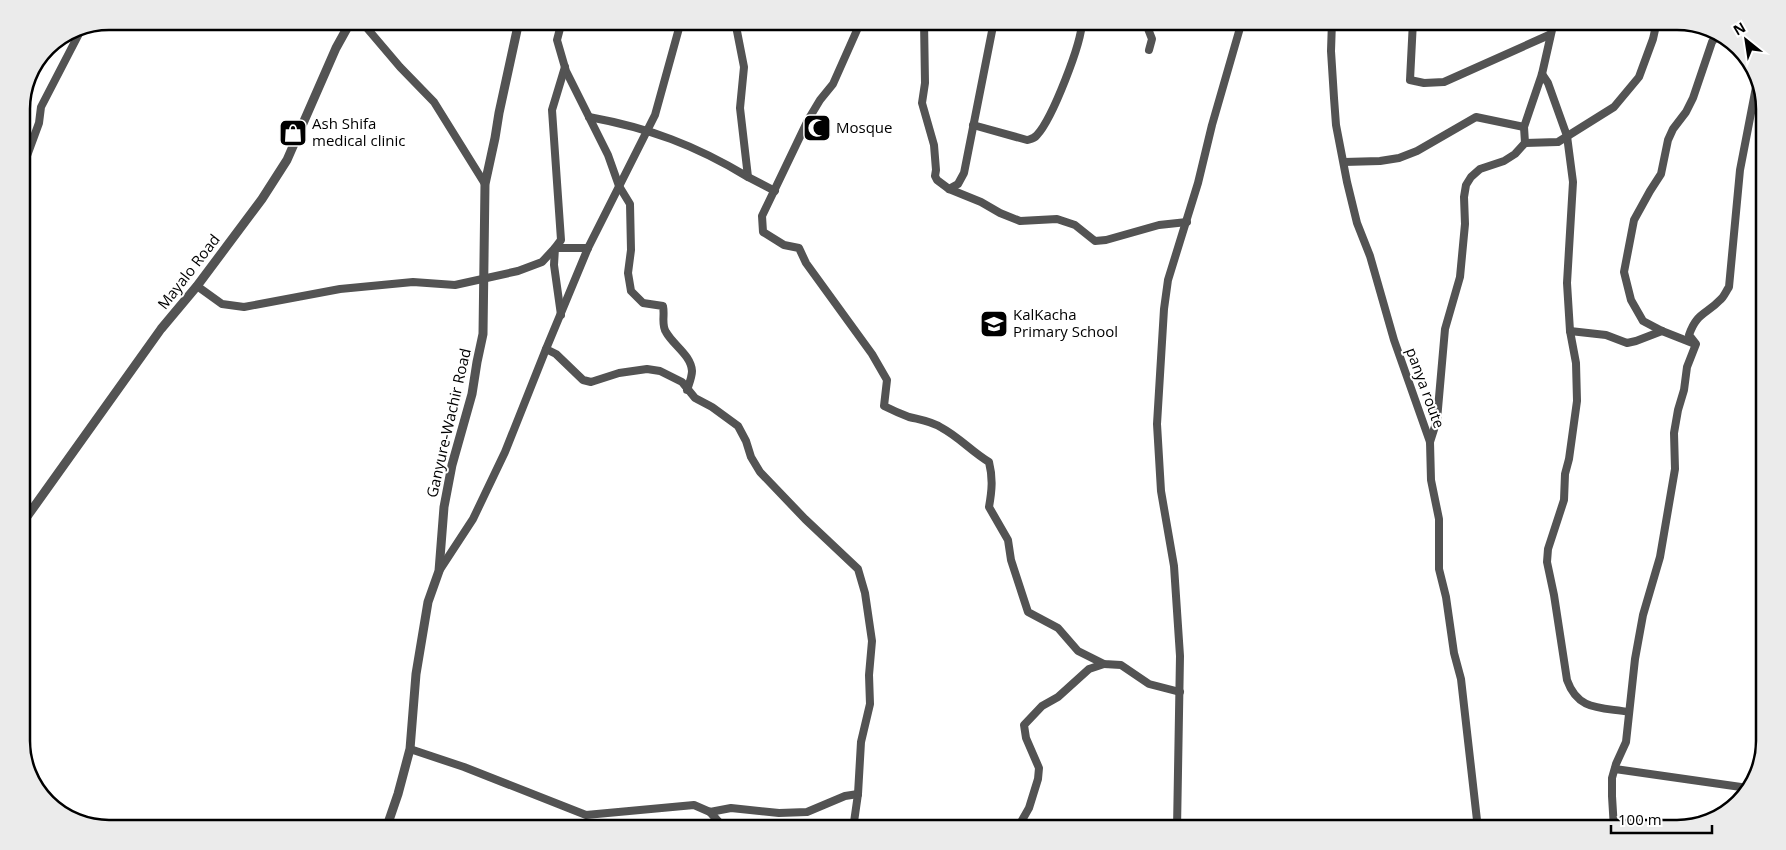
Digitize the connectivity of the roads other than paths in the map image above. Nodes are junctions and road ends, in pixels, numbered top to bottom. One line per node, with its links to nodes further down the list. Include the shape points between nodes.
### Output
1 (347, 30): 41 (street, Mayalo Road, via 336,48 287,160)
2 (369, 30): 33 (street, via 434,102)
3 (517, 30): 33 (street, Ganyure-Wachir Road)
4 (560, 30): 21 (street, via 557,40)
5 (679, 30): 27 (street)
6 (737, 30): 32 (street, via 744,67 740,108)
7 (857, 30): 36 (street, via 833,84 808,120)
8 (924, 30): 35 (street, via 922,103 934,145 934,176)
9 (992, 30): 25 (street)
10 (1081, 30): 25 (street, via 1057,101 1037,136 1027,140)
11 (1148, 30): 20 (street, via 1152,39)
12 (1239, 30): 37 (street)
13 (1332, 30): 31 (street, panya route, via 1336,125)
14 (1413, 30): 17 (street, via 1410,80 1424,83 1444,82)
15 (1551, 30): 17 (street)
16 (1654, 30): 28 (street, via 1639,76 1624,96 1614,107)
17 (1549, 35): 22 (street)
18 (77, 37): 30 (street, via 41,107 40,123)
19 (1714, 39): 44 (street, via 1693,98 1668,140 1661,174 1634,220 1626,257 1624,272 1631,300 1644,321)
20 (1149, 50)
21 (565, 67): 24 (street); 38 (street, via 552,110 561,240)
22 (1542, 74): 26 (street); 28 (street)
23 (1754, 96): 45 (street, via 1740,170 1729,287 1720,300 1693,323 1689,335)
24 (589, 117): 27 (street); 34 (street)
25 (973, 125): 35 (street, via 964,173 958,184)
26 (1524, 128): 29 (street); 31 (street, via 1476,117 1399,158)
27 (648, 130): 32 (street, via 715,158); 34 (street)
28 (1567, 136): 29 (street, via 1558,142); 43 (street, via 1573,182 1568,284)
29 (1525, 143): 48 (street, via 1504,161 1480,170 1466,185 1460,277 1445,329 1437,420)
30 (30, 149)
31 (1344, 162): 48 (street, panya route, via 1358,223)
32 (748, 177): 36 (street)
33 (485, 184): 40 (street, Ganyure-Wachir Road)
34 (619, 186): 39 (street); 47 (street, via 630,204 628,273 631,291 643,304 663,306 665,332 691,366)
35 (949, 189): 37 (street, via 1020,221 1057,219 1075,225 1094,241 1158,225)
36 (775, 191): 51 (street, via 762,216 763,232 784,245 799,248 887,380 884,406 908,417 927,420 961,440 989,462 993,486 989,507 1008,540 1028,612 1058,628 1078,651)
37 (1186, 222): 52 (street, via 1168,280 1157,424 1161,491 1174,566)
38 (555, 248): 39 (street); 40 (street, via 542,262); 42 (street)
39 (588, 248): 42 (street)
40 (484, 278): 41 (street, via 455,285 413,282 340,288 244,307 222,304); 50 (street, Ganyure-Wachir Road, via 484,334 444,507)
41 (197, 286): 49 (street, Mayalo Road, via 161,329)
42 (561, 316): 46 (street)
43 (1570, 331): 44 (street, via 1606,335 1627,343); 53 (street, via 1576,363 1577,401 1564,500 1548,549 1549,579 1567,680 1574,696 1584,704)
44 (1662, 331): 45 (street)
45 (1696, 344): 53 (street, via 1686,367 1678,410 1674,433 1675,469 1660,557 1635,659)
46 (546, 349): 47 (street, via 584,380 591,382 647,369 660,371 682,382); 50 (street, via 473,519)
47 (688, 390): 57 (street, via 738,426 760,472 804,520 858,569 872,641 870,704 861,742)
48 (1430, 442): 64 (street, panya route, via 1431,480 1439,519 1439,569 1461,679)
49 (30, 514)
50 (439, 571): 54 (street, Ganyure-Wachir Road, via 428,602 416,674)
51 (1104, 664): 52 (street, via 1122,665 1150,684); 62 (street, via 1089,669 1058,697 1042,706 1024,725 1039,768 1029,808)
52 (1180, 692): 63 (street)
53 (1629, 712): 55 (street, via 1626,742)
54 (410, 749): 58 (street, via 464,766 586,815 694,805); 59 (street, Ganyure-Wachir Road)
55 (1615, 769): 56 (street); 65 (street)
56 (1742, 786)
57 (858, 794): 58 (street, via 807,812 771,813 731,808); 61 (street)
58 (710, 812): 60 (street)
59 (389, 820)
60 (717, 820)
61 (855, 820)
62 (1022, 820)
63 (1177, 820)
64 (1477, 820)
65 (1613, 820)

